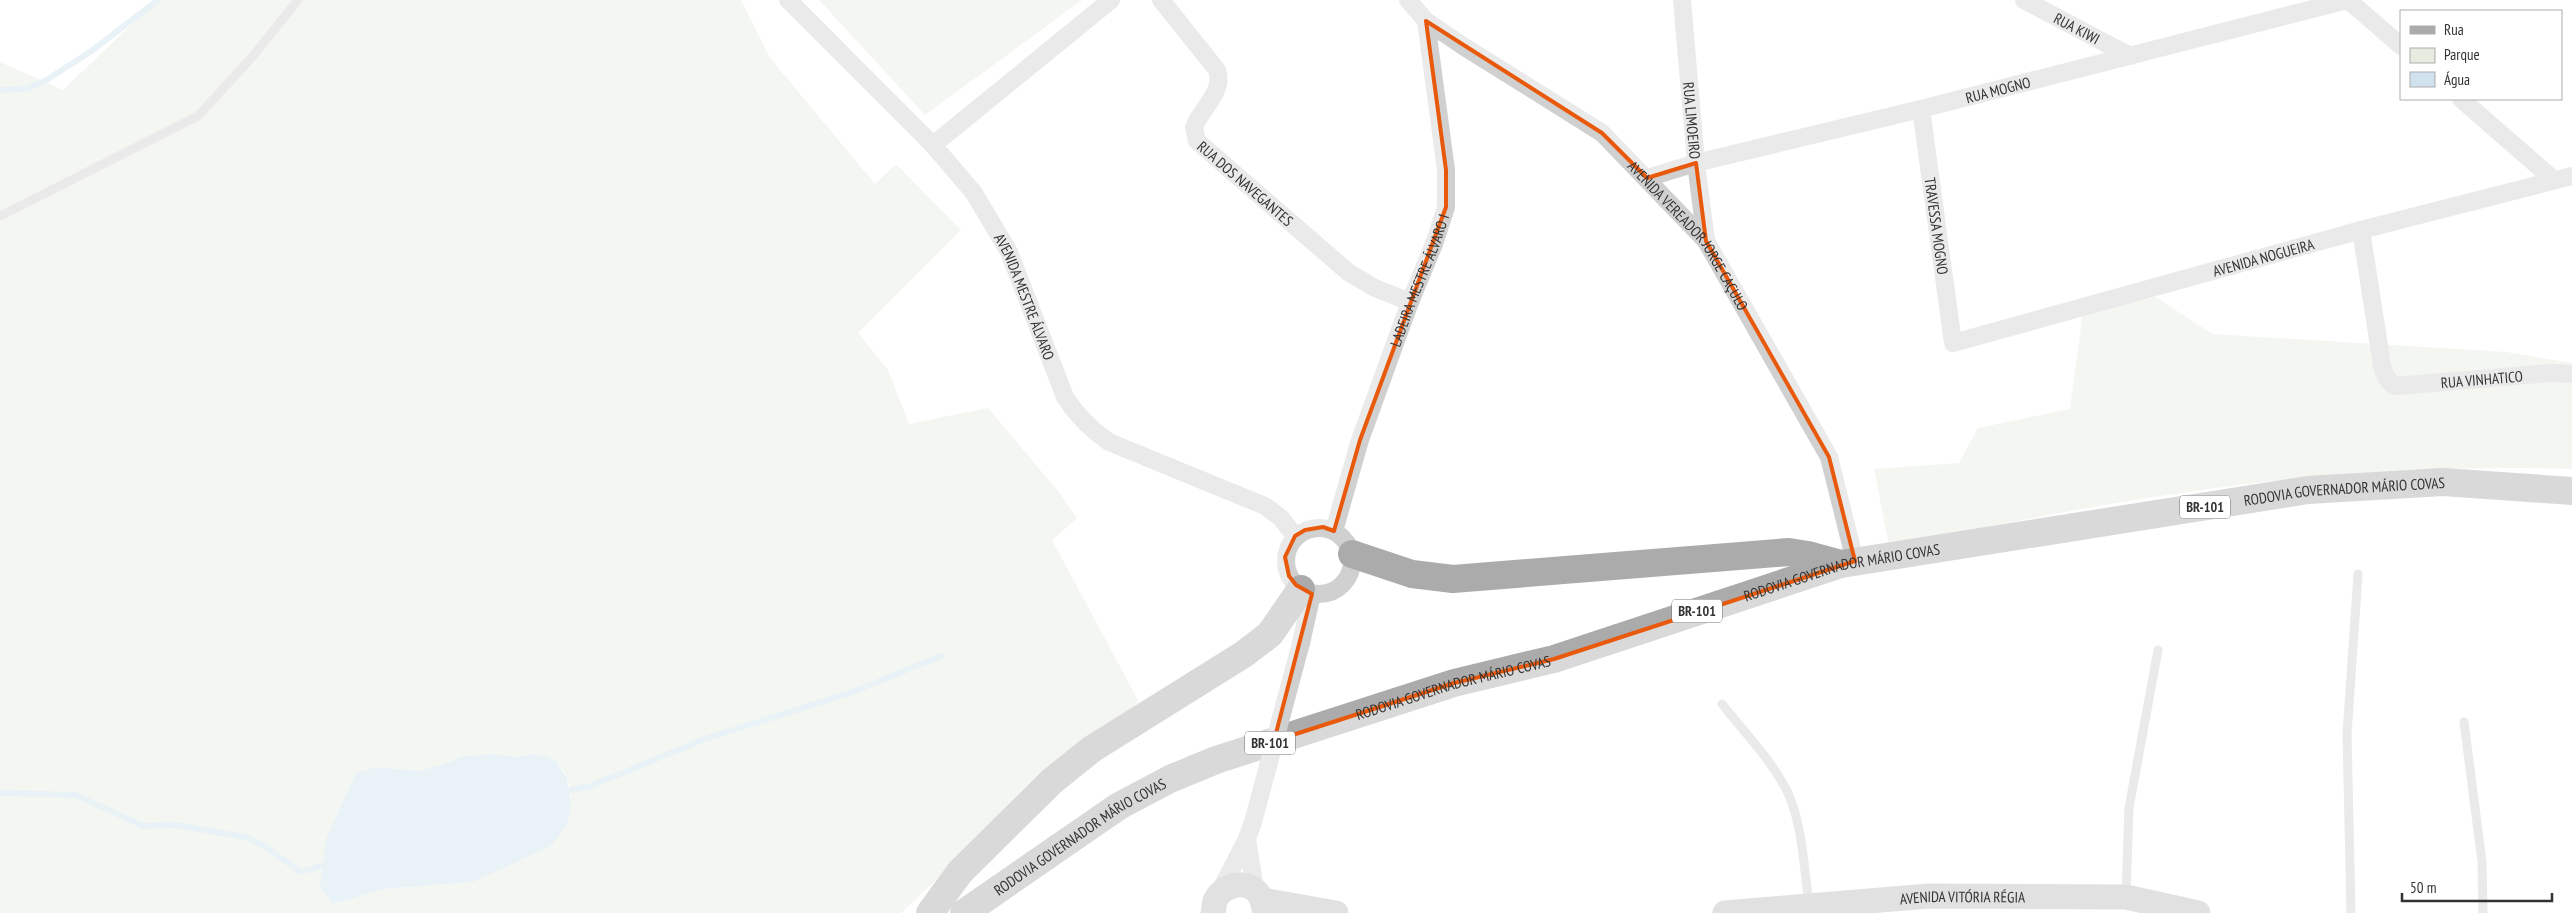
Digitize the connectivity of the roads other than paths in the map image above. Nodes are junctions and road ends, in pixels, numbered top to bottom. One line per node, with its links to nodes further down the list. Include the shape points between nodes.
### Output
1 (298, 0): 19 (lane, via 198,116)
2 (788, 0): 14 (street, AVENIDA MESTRE ÁLVARO)
3 (1111, 0): 14 (street)
4 (1160, 0): 22 (street, RUA DOS NAVEGANTES, via 1219,76 1217,89 1194,127 1197,142 1348,272 1375,288)
5 (1408, 0): 9 (street, AVENIDA VEREADOR JORGE CAÇULO)
6 (1682, 0): 15 (street, RUA LIMOEIRO)
7 (2024, 0): 11 (street, RUA KIWI)
8 (2348, 0): 10 (street); 11 (street, RUA MOGNO)
9 (1426, 21): 17 (street, AVENIDA VEREADOR JORGE CAÇULO, via 1602,133); 22 (street, LADEIRA MESTRE ÁLVARO I, via 1446,162 1446,207)
10 (2400, 45)
11 (2130, 56): 13 (street, RUA MOGNO)
12 (2462, 100): 18 (street)
13 (1921, 109): 15 (street, RUA MOGNO); 23 (street, TRAVESSA MOGNO)
14 (933, 145): 27 (street, AVENIDA MESTRE ÁLVARO, via 974,193 993,222 1009,252 1065,397 1077,414 1108,442 1266,506)
15 (1696, 163): 17 (street, RUA MOGNO); 21 (street, RUA LIMOEIRO)
16 (2572, 176): 18 (street, AVENIDA NOGUEIRA)
17 (1647, 178): 21 (street, AVENIDA VEREADOR JORGE CAÇULO)
18 (2554, 180): 20 (street, AVENIDA NOGUEIRA)
19 (0, 216)
20 (2361, 230): 23 (street, AVENIDA NOGUEIRA); 24 (street, RUA VINHATICO, via 2382,365 2392,384)
21 (1706, 241): 29 (street, AVENIDA VEREADOR JORGE CAÇULO, via 1829,457)
22 (1410, 302): 26 (street, LADEIRA MESTRE ÁLVARO I, via 1360,440)
23 (1953, 343)
24 (2572, 374)
25 (2572, 491): 29 (main road, RODOVIA GOVERNADOR MÁRIO COVAS / BR-101, via 2443,482 2308,490)
26 (1334, 531): 27 (street, via 1312,528); 28 (street, via 1348,543)
27 (1295, 536): 31 (street, via 1285,557 1286,568 1289,576)
28 (1352, 554): 29 (main road, via 1412,574 1453,579 1790,552); 31 (street, via 1351,570 1340,586 1330,592)
29 (1848, 563): 36 (main road, RODOVIA GOVERNADOR MÁRIO COVAS / BR-101, via 1554,659 1454,683 1216,760 1170,779 1119,806)
30 (2358, 574): 47 (lane, via 2348,734)
31 (1307, 591): 35 (street, bridge, via 1301,643); 41 (main road, via 1270,634 1244,654 1092,749 1052,780 960,872)
32 (2158, 650): 37 (lane, via 2129,808)
33 (1722, 704): 40 (lane, via 1790,796)
34 (2464, 722): 48 (lane, via 2482,862)
35 (1247, 839): 38 (street); 39 (street)
36 (1009, 881): 42 (main road, RODOVIA GOVERNADOR MÁRIO COVAS / BR-101); 43 (main road)
37 (2126, 897): 40 (street, AVENIDA VITÓRIA RÉGIA, via 1929,896); 46 (street, AVENIDA VITÓRIA RÉGIA)
38 (1261, 901): 39 (street, via 1244,885 1232,886); 44 (street)
39 (1214, 906)
40 (1818, 908): 45 (street, AVENIDA VITÓRIA RÉGIA)
41 (930, 913)
42 (964, 913)
43 (986, 913)
44 (1336, 913)
45 (1725, 913)
46 (2198, 913)
47 (2351, 913)
48 (2483, 913)

